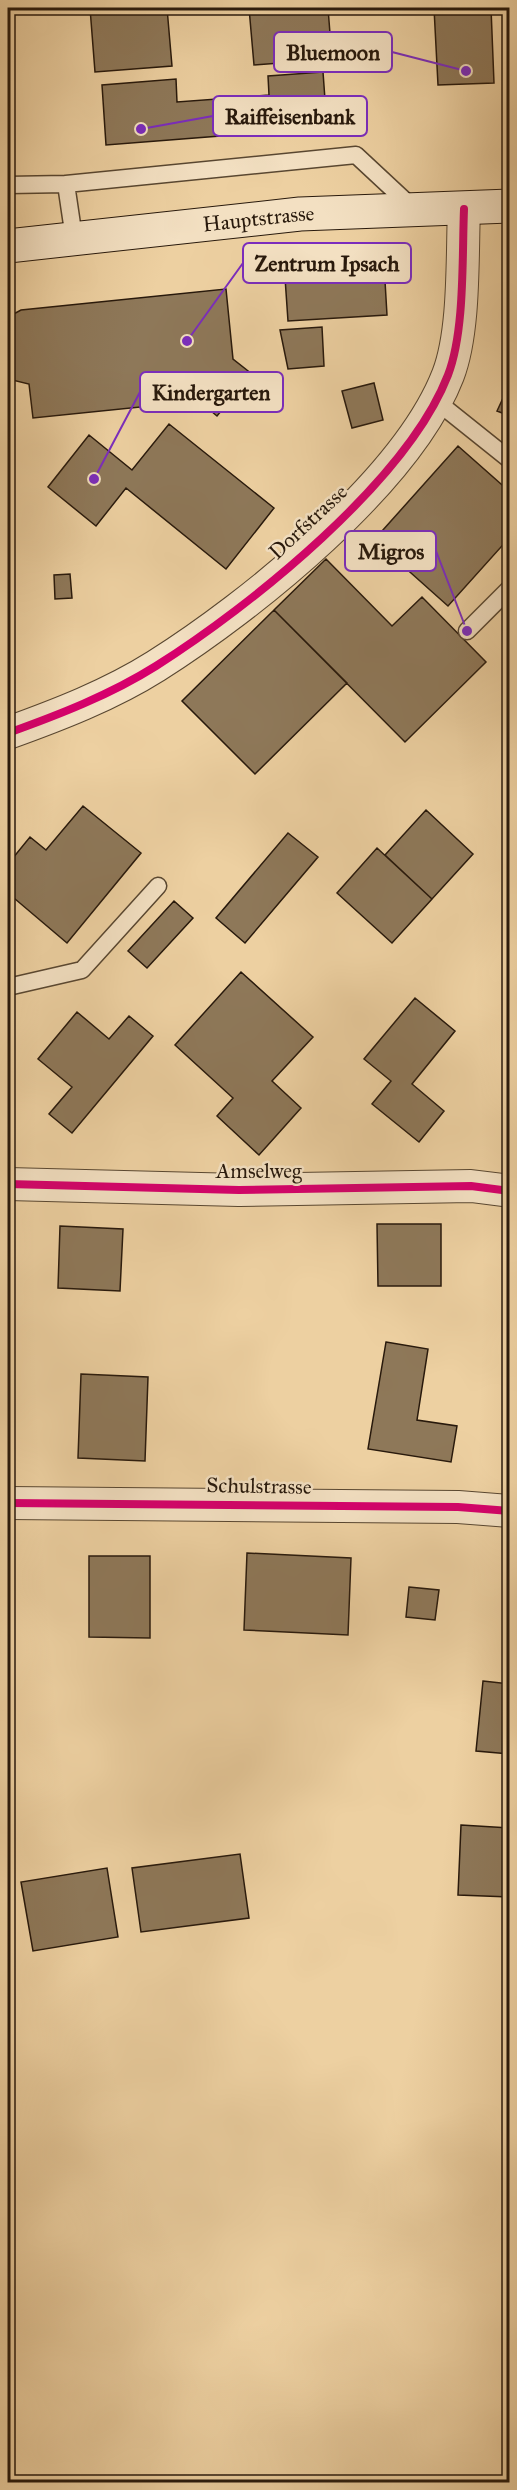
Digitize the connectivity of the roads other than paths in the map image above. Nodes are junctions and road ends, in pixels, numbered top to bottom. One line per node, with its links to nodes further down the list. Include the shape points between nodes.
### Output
1 (66, 184): 2 (lane); 5 (lane, via 356,155); 6 (lane)
2 (8, 185)
3 (510, 206): 4 (main road, Hauptstrasse)
4 (464, 209): 5 (main road, Hauptstrasse); 8 (street, Dorfstrasse, via 457,344)
5 (415, 210): 6 (main road, Hauptstrasse, via 300,214)
6 (74, 238): 7 (main road, Hauptstrasse)
7 (8, 246)
8 (435, 400): 9 (lane); 12 (street, Dorfstrasse, via 376,482 324,535 249,600 155,666 67,711)
9 (510, 460)
10 (510, 588): 11 (lane)
11 (467, 632)
12 (8, 733)
13 (158, 886): 14 (lane, via 82,970)
14 (8, 987)
15 (8, 1184): 16 (street, Amselweg, via 239,1190 471,1185)
16 (510, 1191)
17 (8, 1503): 18 (street, Schulstrasse, via 458,1507)
18 (510, 1511)

